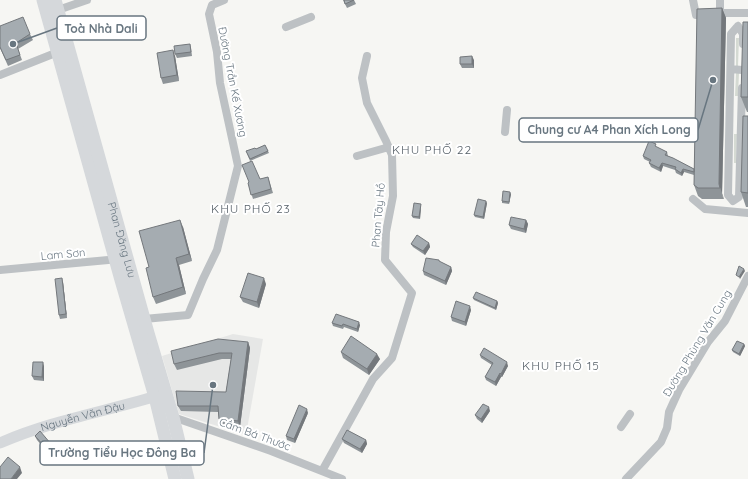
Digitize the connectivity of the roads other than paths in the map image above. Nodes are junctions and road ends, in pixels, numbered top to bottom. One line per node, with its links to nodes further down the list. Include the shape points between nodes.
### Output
1 (43, 0): 6 (main road, Phan Đăng Lưu)
2 (87, 0): 6 (street)
3 (224, 0): 35 (street, Đường Trần Kế Xương, via 212,5 209,14 220,83 238,166 237,173 217,250 188,315)
4 (693, 0): 7 (street, via 696,14)
5 (720, 0): 7 (street)
6 (53, 8): 13 (main road, Phan Đăng Lưu); 32 (main road, Phan Đăng Lưu)
7 (720, 13): 8 (street)
8 (738, 13): 9 (street); 11 (street)
9 (748, 13)
10 (311, 17): 12 (street)
11 (738, 26): 15 (street, via 731,34); 16 (street, via 743,34)
12 (286, 27)
13 (58, 52): 17 (street); 32 (main road, Phan Đăng Lưu)
14 (367, 56): 24 (street, Phan Tây Hồ, via 362,78 367,103)
15 (730, 69): 16 (street); 18 (street)
16 (742, 69): 19 (street)
17 (0, 74)
18 (730, 102): 19 (street); 21 (street)
19 (742, 102): 22 (street)
20 (507, 110): 23 (street)
21 (730, 129): 22 (street); 26 (street)
22 (741, 129): 27 (street)
23 (505, 132)
24 (389, 147): 25 (street); 41 (street, Phan Tây Hồ, via 392,155 393,196 386,232 385,260 412,293 392,358 373,379)
25 (357, 156)
26 (729, 166): 27 (street); 29 (street, via 728,195)
27 (740, 166): 29 (street, via 740,197)
28 (693, 199): 30 (street, via 705,209)
29 (733, 201): 30 (street)
30 (732, 212): 31 (street)
31 (748, 213)
32 (121, 259): 33 (street, Lam Sơn); 35 (main road, Phan Đăng Lưu); 36 (main road, Phan Đăng Lưu)
33 (0, 270)
34 (748, 276): 45 (street, Đường Phùng Văn Cung, via 725,321 708,342 679,390 661,442)
35 (144, 319): 36 (main road, Phan Đăng Lưu)
36 (160, 395): 38 (main road, Phan Đăng Lưu); 40 (street, Nguyễn Văn Đậu, via 38,428)
37 (630, 414): 39 (street)
38 (167, 419): 41 (street, Cầm Bá Thước, via 271,451); 42 (main road, Phan Đăng Lưu); 43 (main road, Phan Đăng Lưu)
39 (622, 427)
40 (0, 443)
41 (322, 471): 44 (street, Cầm Bá Thước)
42 (175, 479)
43 (188, 479)
44 (342, 479)
45 (626, 479)

